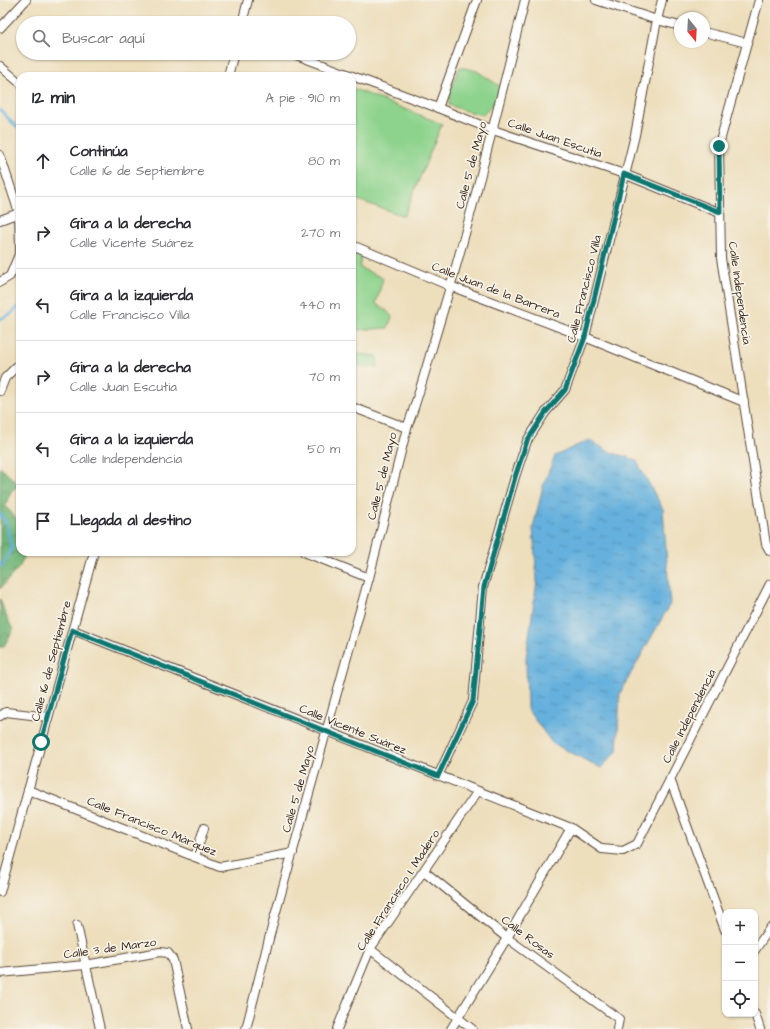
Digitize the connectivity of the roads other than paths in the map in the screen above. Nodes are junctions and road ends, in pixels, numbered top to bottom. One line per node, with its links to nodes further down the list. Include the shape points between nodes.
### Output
1 (26, 0): 11 (street)
2 (248, 0): 8 (street)
3 (477, 0): 21 (street)
4 (525, 0): 22 (street, Calle 5 de Mayo)
5 (596, 0): 9 (street)
6 (662, 0): 9 (street, Calle Francisco Villa)
7 (759, 0): 13 (street, Calle Independencia)
8 (244, 16)
9 (657, 20): 10 (street); 24 (street, Calle Francisco Villa, via 635,135)
10 (674, 24)
11 (0, 28)
12 (710, 34): 13 (street)
13 (747, 43): 26 (street, Calle Independencia, via 719,146)
14 (232, 60): 17 (street)
15 (309, 60): 18 (street, Calle Juan Escutia)
16 (0, 66): 20 (street)
17 (229, 72)
18 (339, 72)
19 (356, 78): 21 (street, Calle Juan Escutia)
20 (16, 80)
21 (438, 108): 22 (street, Calle Juan Escutia)
22 (493, 130): 24 (street, Calle Juan Escutia); 32 (street, Calle 5 de Mayo)
23 (0, 155): 25 (street)
24 (624, 174): 26 (street, Calle Juan Escutia); 33 (street, Calle Francisco Villa)
25 (16, 205)
26 (720, 212): 36 (street, Calle Independencia, via 721,258)
27 (16, 215): 28 (street)
28 (0, 220)
29 (356, 247): 32 (street, Calle Juan de la Barrera)
30 (16, 261): 31 (street, via 10,276)
31 (0, 282)
32 (450, 286): 33 (street, Calle Juan de la Barrera); 38 (street, Calle 5 de Mayo)
33 (585, 337): 36 (street, Calle Juan de la Barrera); 48 (street, Calle Francisco Villa, via 565,390 545,413 527,441 484,587 473,701)
34 (16, 367): 35 (street, via 5,378)
35 (0, 391)
36 (744, 402): 39 (street, Calle Independencia, via 766,544)
37 (356, 409): 38 (street)
38 (407, 428): 42 (street, Calle 5 de Mayo)
39 (770, 551)
40 (93, 556): 44 (street, Calle 16 de Septiembre)
41 (314, 556): 42 (street)
42 (369, 578): 47 (street, Calle 5 de Mayo)
43 (770, 584): 49 (street, Calle Independencia)
44 (72, 630): 46 (street, Calle 16 de Septiembre); 47 (street, Calle Vicente Suárez)
45 (0, 716): 46 (street, via 6,712)
46 (48, 717): 50 (street, Calle 16 de Septiembre)
47 (327, 731): 48 (street, Calle Vicente Suárez); 55 (street, Calle 5 de Mayo)
48 (438, 776): 51 (street, Calle Vicente Suárez)
49 (670, 779): 54 (street, Calle Independencia, via 637,844); 59 (street)
50 (28, 790): 56 (street, Calle Francisco Márquez); 58 (street, Calle 16 de Septiembre)
51 (478, 791): 53 (street, Calle Vicente Suárez); 57 (street, Calle Francisco I. Madero)
52 (204, 828): 56 (street)
53 (571, 828): 54 (street, Calle Vicente Suárez, via 602,849); 62 (street)
54 (623, 851)
55 (293, 854): 56 (street, Calle Francisco Márquez, via 220,867); 71 (street, Calle 5 de Mayo)
56 (195, 857)
57 (424, 871): 62 (street, Calle Rosas); 64 (street, Calle Francisco I. Madero)
58 (0, 892)
59 (722, 921)
60 (77, 925): 65 (street)
61 (770, 928): 63 (street)
62 (507, 938): 67 (street); 75 (street, Calle Rosas, via 619,1019)
63 (758, 946)
64 (370, 949): 67 (street); 72 (street, Calle Francisco I. Madero)
65 (85, 965): 66 (street, Calle 3 de Marzo); 69 (street); 70 (street, Calle 3 de Marzo, via 160,952 168,953 173,960)
66 (0, 973)
67 (458, 1017): 73 (street); 74 (street)
68 (756, 1017): 76 (street)
69 (100, 1029)
70 (188, 1029)
71 (246, 1029)
72 (337, 1029)
73 (451, 1029)
74 (472, 1029)
75 (617, 1029)
76 (760, 1029)

